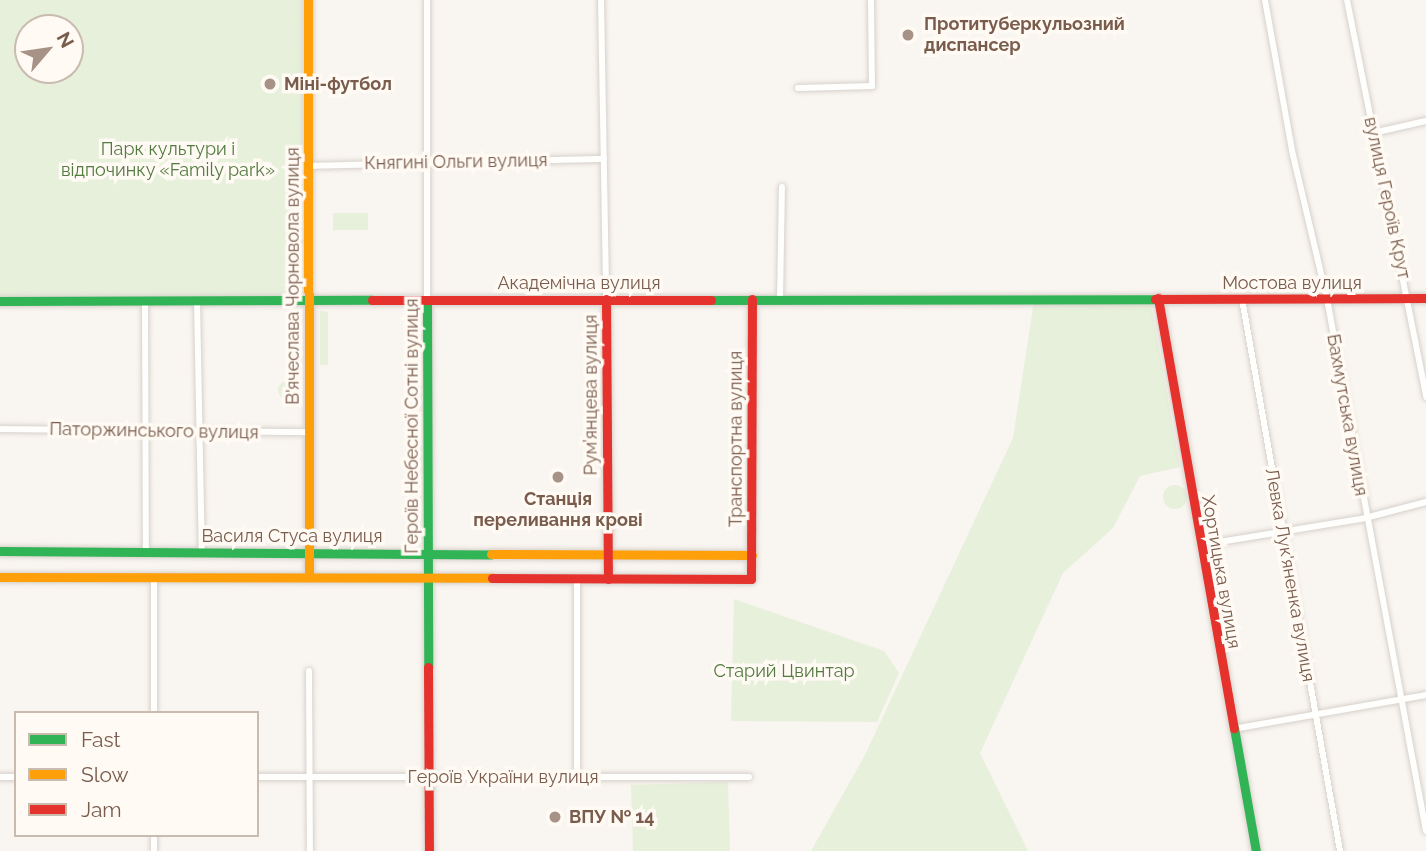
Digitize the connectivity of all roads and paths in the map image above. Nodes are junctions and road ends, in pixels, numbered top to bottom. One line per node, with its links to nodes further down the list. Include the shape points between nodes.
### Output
1 (308, 0): 12 (street, В'ячеслава Чорновола вулиця)
2 (427, 0): 11 (street, Героїв Небесної Сотні вулиця)
3 (601, 0): 10 (street, Рум’янцева вулиця)
4 (872, 0): 7 (street, via 872,86)
5 (1265, 0): 20 (street, Бахмутська вулиця, via 1293,155)
6 (1347, 0): 9 (street, вулиця Героїв Крут)
7 (798, 88)
8 (1426, 121): 9 (street)
9 (1373, 133): 22 (street, вулиця Героїв Крут)
10 (604, 159): 11 (street, Княгині Ольги вулиця); 16 (street, Рум’янцева вулиця)
11 (426, 162): 12 (street, Княгині Ольги вулиця); 21 (street, Героїв Небесної Сотні вулиця)
12 (308, 166): 26 (street, В'ячеслава Чорновола вулиця)
13 (782, 187): 18 (street)
14 (1158, 298): 18 (street, Академічна вулиця); 19 (street, Мостова вулиця); 35 (street, Хортицька вулиця)
15 (1426, 298): 22 (street, Мостова вулиця)
16 (606, 299): 17 (street, Академічна вулиця); 21 (street, Академічна вулиця); 41 (street, Рум’янцева вулиця)
17 (752, 299): 18 (street, Академічна вулиця); 42 (street, Транспортна вулиця)
18 (780, 299)
19 (1242, 299): 20 (street, Мостова вулиця); 34 (street, Левка Лук'яненка вулиця)
20 (1326, 299): 22 (street, Мостова вулиця); 33 (street, Бахмутська вулиця)
21 (427, 300): 26 (street, Академічна вулиця); 40 (street, Героїв Небесної Сотні вулиця)
22 (1408, 300): 27 (street, вулиця Героїв Крут)
23 (0, 301): 24 (street, Академічна вулиця)
24 (145, 301): 25 (street, Академічна вулиця); 29 (street)
25 (197, 301): 26 (street, Академічна вулиця); 30 (street)
26 (308, 303): 31 (street, В'ячеслава Чорновола вулиця)
27 (1426, 397)
28 (0, 429): 29 (street, Паторжинського вулиця)
29 (147, 431): 30 (street, Паторжинського вулиця); 37 (street)
30 (200, 431): 31 (street, Паторжинського вулиця); 38 (street)
31 (309, 432): 39 (street, В'ячеслава Чорновола вулиця)
32 (1426, 502): 33 (street)
33 (1365, 518): 34 (street); 51 (street, Бахмутська вулиця)
34 (1282, 532): 35 (street); 53 (street, Левка Лук'яненка вулиця)
35 (1201, 545): 54 (street, Хортицька вулиця)
36 (0, 551): 37 (street, Василя Стуса вулиця)
37 (146, 552): 38 (street, Василя Стуса вулиця)
38 (202, 552): 39 (street, Василя Стуса вулиця)
39 (309, 552): 40 (street, Василя Стуса вулиця); 44 (street, В'ячеслава Чорновола вулиця)
40 (428, 552): 41 (street, Василя Стуса вулиця); 46 (street, Героїв Небесної Сотні вулиця)
41 (608, 553): 42 (street, Василя Стуса вулиця); 48 (street, Рум’янцева вулиця)
42 (752, 555): 48 (street, Транспортна вулиця, via 751,579)
43 (154, 577): 44 (street); 45 (street); 52 (street)
44 (309, 577): 46 (street)
45 (0, 578)
46 (428, 579): 47 (street); 57 (street, Героїв Небесної Сотні вулиця)
47 (577, 579): 48 (street); 58 (street)
48 (608, 579)
49 (309, 671): 56 (street)
50 (1426, 695): 51 (street)
51 (1401, 701): 53 (street); 60 (street, Бахмутська вулиця)
52 (154, 711)
53 (1315, 718): 54 (street); 64 (street, Левка Лук'яненка вулиця)
54 (1233, 729): 63 (street, Хортицька вулиця)
55 (259, 777): 56 (street, Героїв України вулиця)
56 (309, 777): 57 (street, Героїв України вулиця); 61 (street)
57 (429, 777): 58 (street, Героїв України вулиця); 62 (street, Героїв Небесної Сотні вулиця)
58 (577, 777): 59 (street, Героїв України вулиця)
59 (750, 777)
60 (1426, 831)
61 (310, 851)
62 (429, 851)
63 (1256, 851)
64 (1340, 851)

